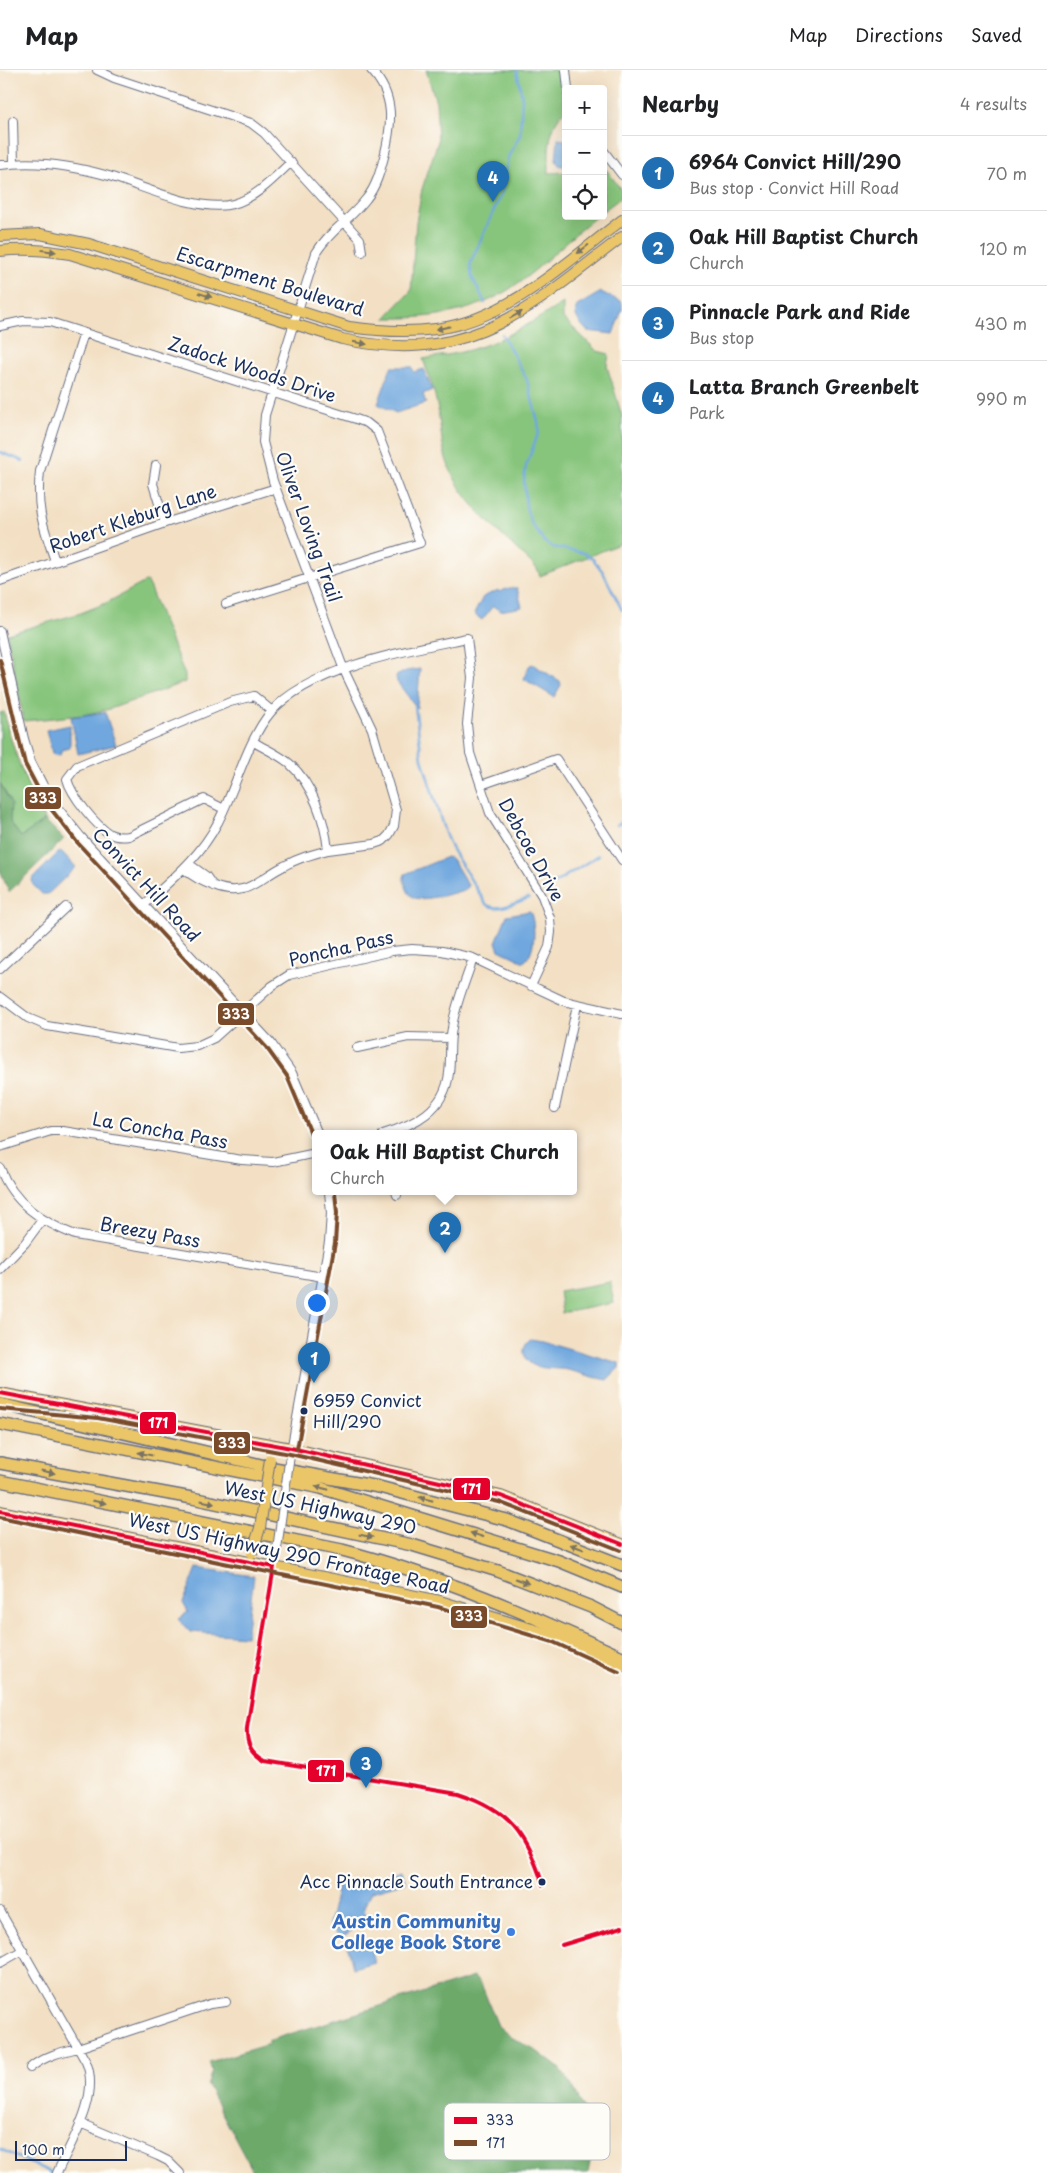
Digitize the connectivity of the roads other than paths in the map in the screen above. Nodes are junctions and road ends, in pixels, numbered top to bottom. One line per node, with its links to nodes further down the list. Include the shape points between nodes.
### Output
1 (97, 70): 7 (street, via 244,120 264,133)
2 (370, 70): 12 (street, Oliver Loving Trail, via 388,98 390,130 372,191)
3 (566, 70): 4 (street)
4 (568, 85)
5 (13, 121): 8 (street)
6 (607, 155): 10 (street)
7 (291, 162): 8 (street, via 251,197 235,204 217,206 192,202 92,172 55,165); 12 (street)
8 (14, 163): 9 (street)
9 (0, 165)
10 (622, 175)
11 (622, 220): 19 (main road, Escarpment Boulevard, one-way to 19, via 512,301 490,313 438,329 381,332)
12 (344, 221): 16 (street, via 360,239); 19 (street, Oliver Loving Trail, via 316,253)
13 (3, 236): 15 (main road); 17 (main road, Escarpment Boulevard, via 40,234)
14 (622, 237): 20 (main road, Escarpment Boulevard, one-way to 14, via 342,339 382,346 433,345 460,339 522,312)
15 (4, 251): 18 (main road, Escarpment Boulevard, one-way to 18, via 43,250 70,254)
16 (362, 252)
17 (131, 256): 18 (main road); 19 (main road, Escarpment Boulevard)
18 (127, 270): 20 (main road, Escarpment Boulevard, one-way to 20)
19 (298, 310): 20 (street, Oliver Loving Trail)
20 (293, 324): 23 (street, Oliver Loving Trail)
21 (0, 326): 22 (street, Zadock Woods Drive, via 43,320)
22 (84, 333): 23 (street, Zadock Woods Drive); 27 (street, via 40,471 37,495 40,517)
23 (271, 392): 25 (street, Oliver Loving Trail, via 263,442); 28 (street, Zadock Woods Drive, via 356,419 374,428 383,442 420,542)
24 (156, 465): 26 (street, via 154,484)
25 (276, 488): 26 (street, Robert Kleburg Lane); 28 (street, Oliver Loving Trail)
26 (165, 523): 27 (street, Robert Kleburg Lane)
27 (55, 561): 29 (street, Robert Kleburg Lane)
28 (310, 578): 30 (street); 32 (street, Oliver Loving Trail)
29 (0, 581)
30 (226, 604)
31 (0, 631): 40 (street, Convict Hill Road, via 24,739 44,789 64,817)
32 (344, 670): 33 (street, via 298,690); 35 (street, Debcoe Drive, via 406,651 467,638 472,678 468,743); 37 (street, Oliver Loving Trail, via 372,729 396,819 390,835 383,841)
33 (272, 711): 34 (street); 36 (street, via 254,696 230,702 77,766 67,779 87,812 105,830 117,836 129,836 204,798)
34 (254, 742): 36 (street); 37 (street, via 284,760 301,777 321,816)
35 (480, 785): 38 (street, via 556,759); 44 (street, Debcoe Drive, via 496,823 548,910 551,925 549,946)
36 (224, 809): 39 (street, via 207,842)
37 (328, 850): 39 (street, via 284,866 240,891 213,886 196,878)
38 (622, 860)
39 (186, 867): 40 (street)
40 (144, 905): 47 (street, Convict Hill Road)
41 (66, 907): 43 (street)
42 (473, 958): 44 (street, Poncha Pass); 47 (street, Poncha Pass, via 442,951 402,950 298,972 272,986); 49 (street)
43 (0, 969)
44 (531, 986): 46 (street, Poncha Pass)
45 (0, 997): 47 (street, Poncha Pass, via 28,1018 47,1026 178,1048 197,1046 214,1038)
46 (577, 1005): 48 (street, Poncha Pass); 51 (street)
47 (243, 1012): 52 (street, Convict Hill Road, via 292,1073)
48 (622, 1014)
49 (450, 1038): 50 (street, via 408,1037); 53 (street, via 449,1076 437,1103 413,1124)
50 (357, 1048)
51 (555, 1108)
52 (316, 1130)
53 (395, 1130)
54 (0, 1147): 55 (street, La Concha Pass, via 51,1131 63,1131 242,1160 273,1162)
55 (312, 1154)
56 (0, 1168): 58 (street, Breezy Pass, via 16,1196)
57 (329, 1195): 60 (street, via 331,1213)
58 (42, 1220): 59 (street); 60 (street, Breezy Pass, via 75,1236)
59 (0, 1269)
60 (323, 1277): 66 (street)
61 (0, 1393): 63 (main road)
62 (0, 1403): 63 (main road); 69 (highway)
63 (99, 1412): 65 (main road)
64 (0, 1424): 67 (highway, West US Highway 290, one-way to 64)
65 (254, 1441): 66 (main road); 69 (main road, via 263,1448)
66 (291, 1448): 72 (main road, via 501,1496); 75 (street, bridge)
67 (166, 1458): 69 (highway); 76 (highway, West US Highway 290, one-way to 67, via 559,1562 321,1488)
68 (0, 1463): 77 (highway, West US Highway 290, one-way to 77, via 192,1498 412,1545 498,1571 591,1607)
69 (272, 1463): 73 (main road, bridge, via 252,1553); 74 (highway, one-way to 69, via 507,1520)
70 (0, 1481): 78 (highway, one-way to 78, via 383,1560 520,1610)
71 (0, 1511): 73 (main road, West US Highway 290 Frontage Road)
72 (622, 1544)
73 (236, 1560): 75 (main road, West US Highway 290 Frontage Road)
74 (622, 1565)
75 (274, 1567): 79 (main road, West US Highway 290 Frontage Road, via 440,1601 555,1636)
76 (622, 1587)
77 (622, 1623)
78 (622, 1657)
79 (622, 1666)
80 (0, 1911): 81 (street)
81 (23, 1950): 82 (street); 84 (street)
82 (0, 1962)
83 (226, 2002): 84 (street, via 210,2004)
84 (78, 2048): 85 (street, via 44,2058); 86 (street, via 88,2066 92,2083)
85 (30, 2068)
86 (80, 2124): 87 (street); 88 (street, via 158,2156)
87 (57, 2173)
88 (180, 2173)

